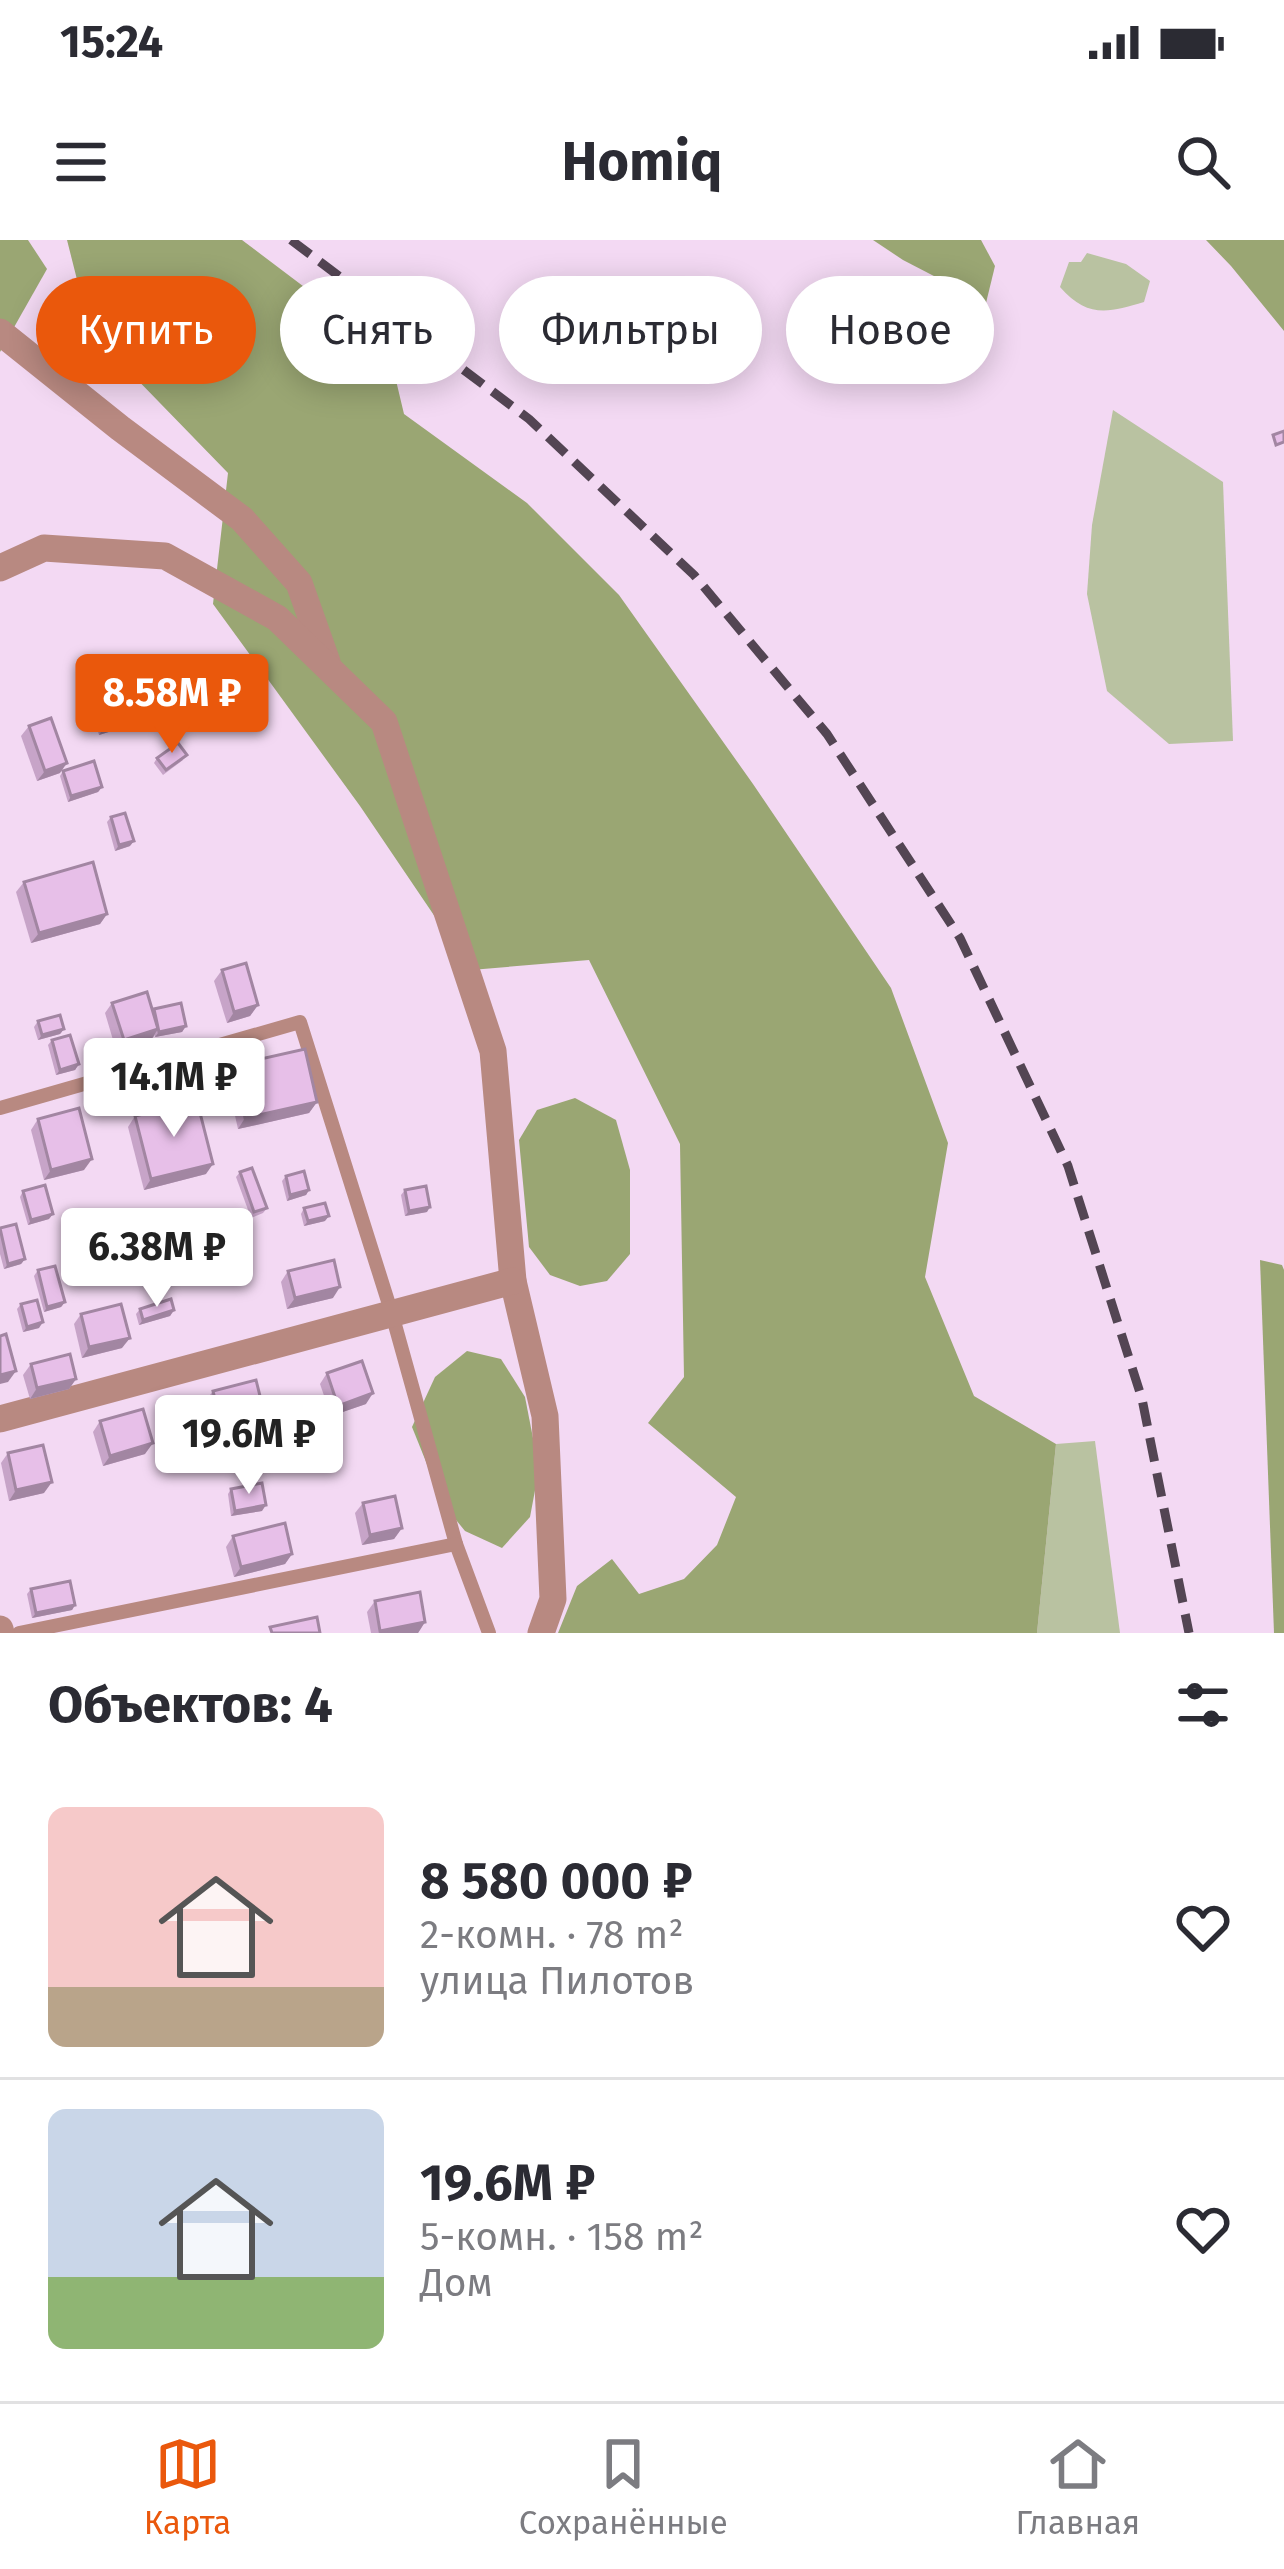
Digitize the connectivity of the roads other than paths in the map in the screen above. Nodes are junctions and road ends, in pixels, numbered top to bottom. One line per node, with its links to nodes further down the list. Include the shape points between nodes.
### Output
1 (0, 332): 3 (street, via 242,519 299,584)
2 (0, 568): 3 (street, via 44,548 165,556 277,618)
3 (329, 669): 5 (street, via 384,722 494,1051)
4 (0, 1108): 6 (lane, via 300,1022)
5 (514, 1281): 6 (street); 11 (street, via 545,1416 553,1599)
6 (392, 1314): 7 (street); 8 (lane)
7 (0, 1419)
8 (456, 1544): 9 (lane); 10 (lane)
9 (19, 1633)
10 (489, 1633)
11 (541, 1633)

